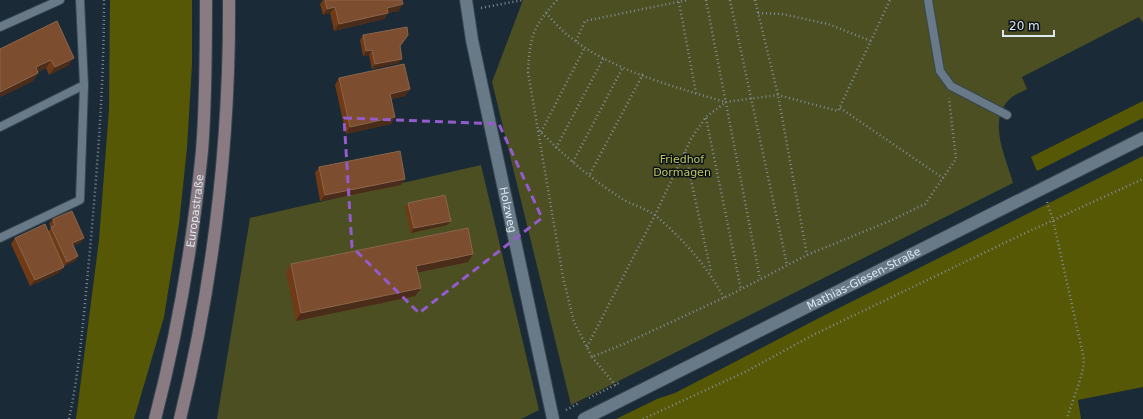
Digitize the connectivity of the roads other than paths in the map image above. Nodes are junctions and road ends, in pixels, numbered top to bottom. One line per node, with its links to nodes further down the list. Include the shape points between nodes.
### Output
1 (60, 0): 7 (lane)
2 (80, 0): 8 (lane)
3 (206, 0): 13 (main road, Europastraße, via 202,150 193,229 178,319)
4 (229, 0): 14 (main road, via 229,65 224,155 216,234)
5 (466, 0): 15 (street, Holzweg, via 472,40)
6 (928, 0): 9 (lane, via 940,71 951,86)
7 (0, 27)
8 (84, 85): 10 (lane); 12 (lane, via 80,200)
9 (1007, 115)
10 (0, 127)
11 (1143, 138): 16 (street, Mathias-Giesen-Straße)
12 (0, 238)
13 (155, 419)
14 (180, 419)
15 (553, 419)
16 (584, 419)

